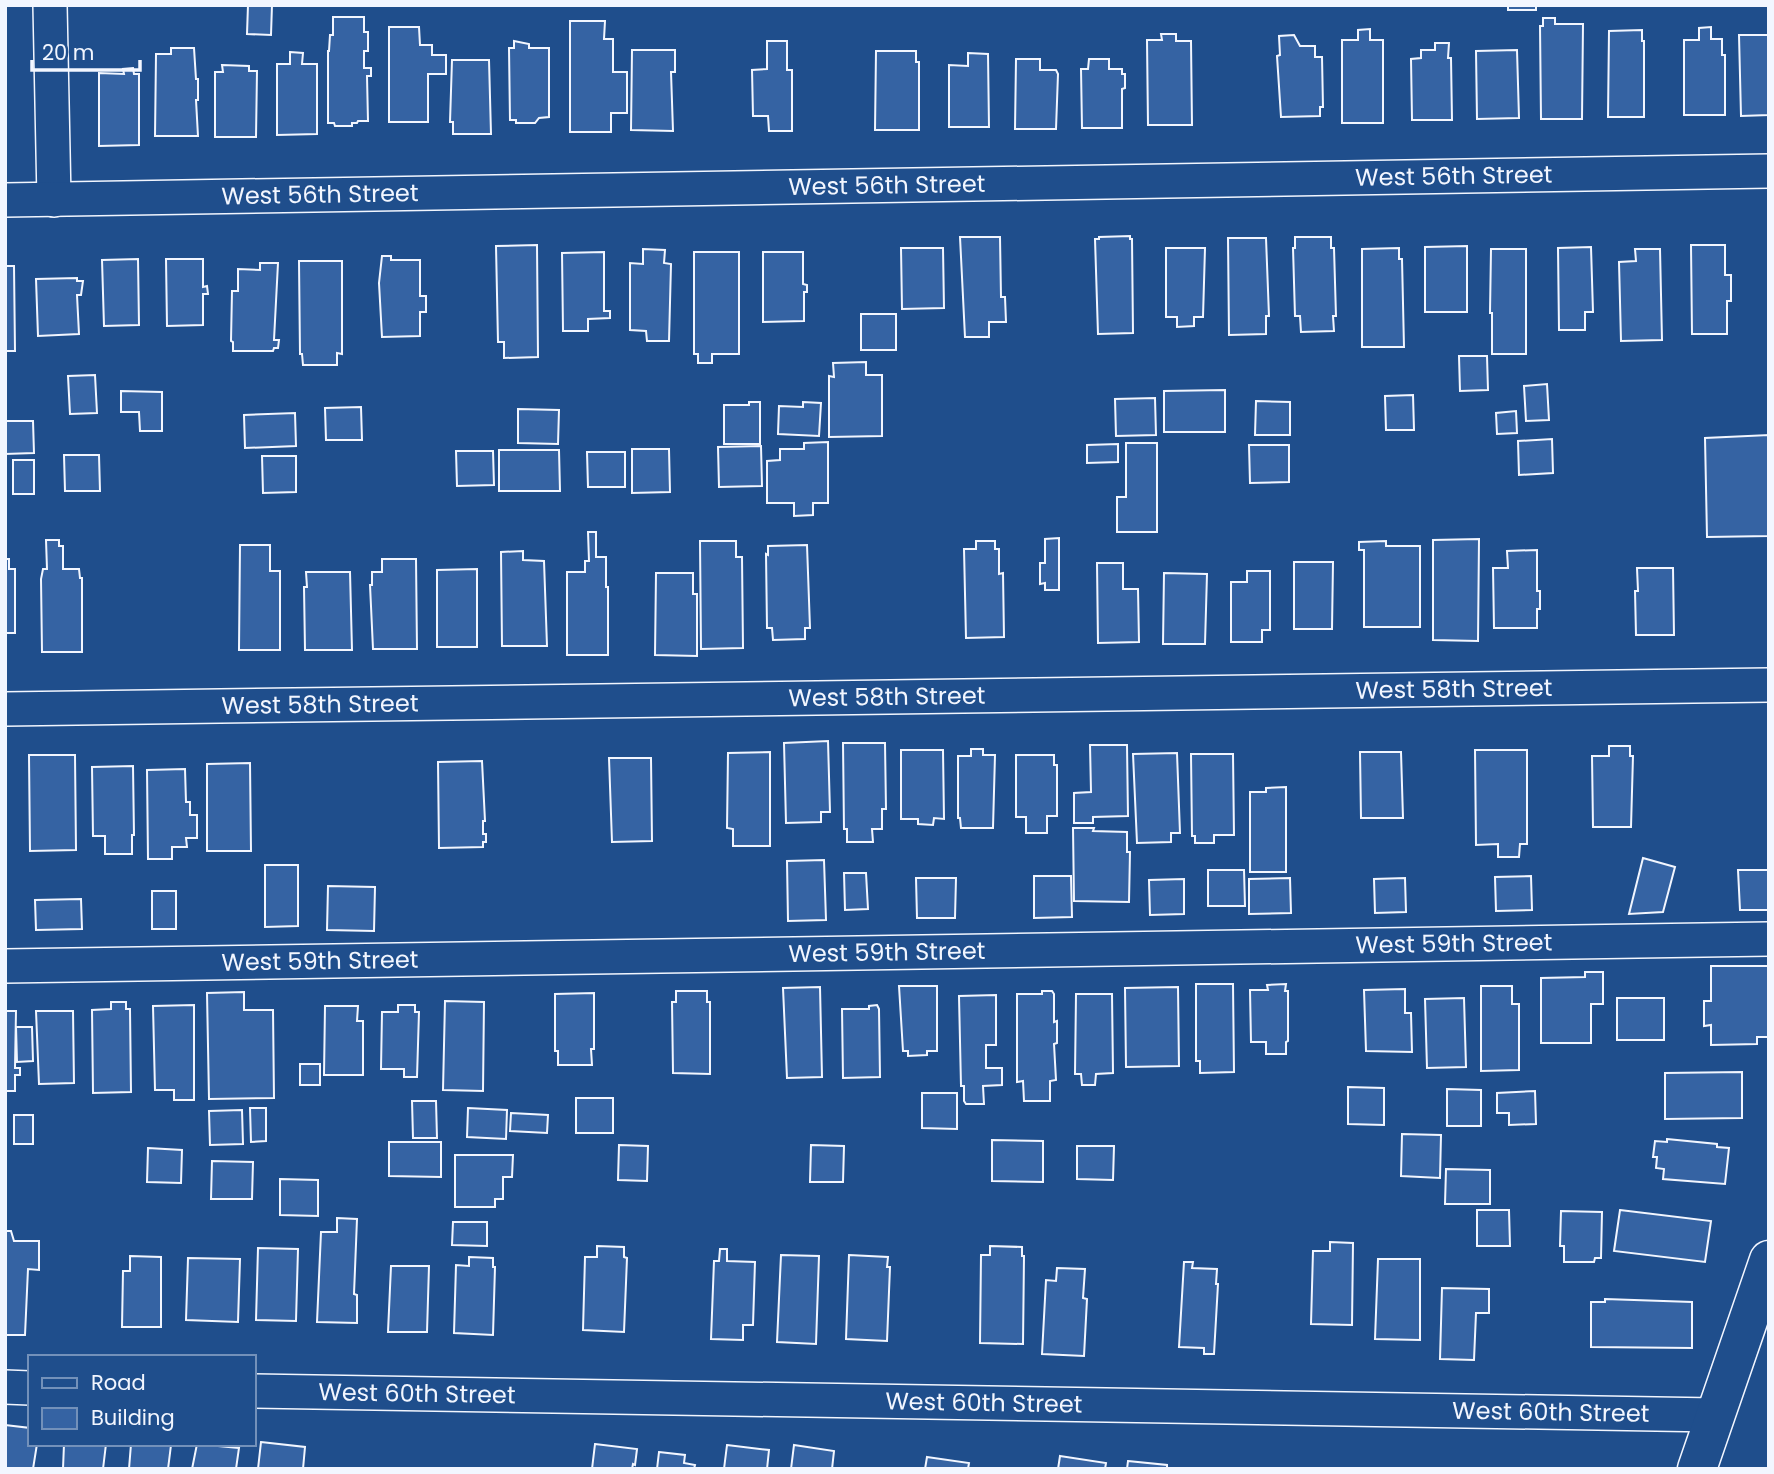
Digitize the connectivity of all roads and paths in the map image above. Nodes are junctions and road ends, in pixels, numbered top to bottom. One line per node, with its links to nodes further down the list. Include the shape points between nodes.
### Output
1 (50, 5): 4 (street)
2 (1769, 172): 4 (street, West 56th Street)
3 (5, 200): 4 (street, West 56th Street)
4 (54, 200)
5 (1769, 685): 6 (street, West 58th Street)
6 (5, 709)
7 (1769, 939): 8 (street, West 59th Street)
8 (5, 966)
9 (1769, 1260): 10 (main road)
10 (1758, 1319): 14 (main road)
11 (5, 1387): 12 (street)
12 (28, 1388)
13 (256, 1391): 14 (street, West 60th Street)
14 (1715, 1415): 15 (main road)
15 (1697, 1469)

